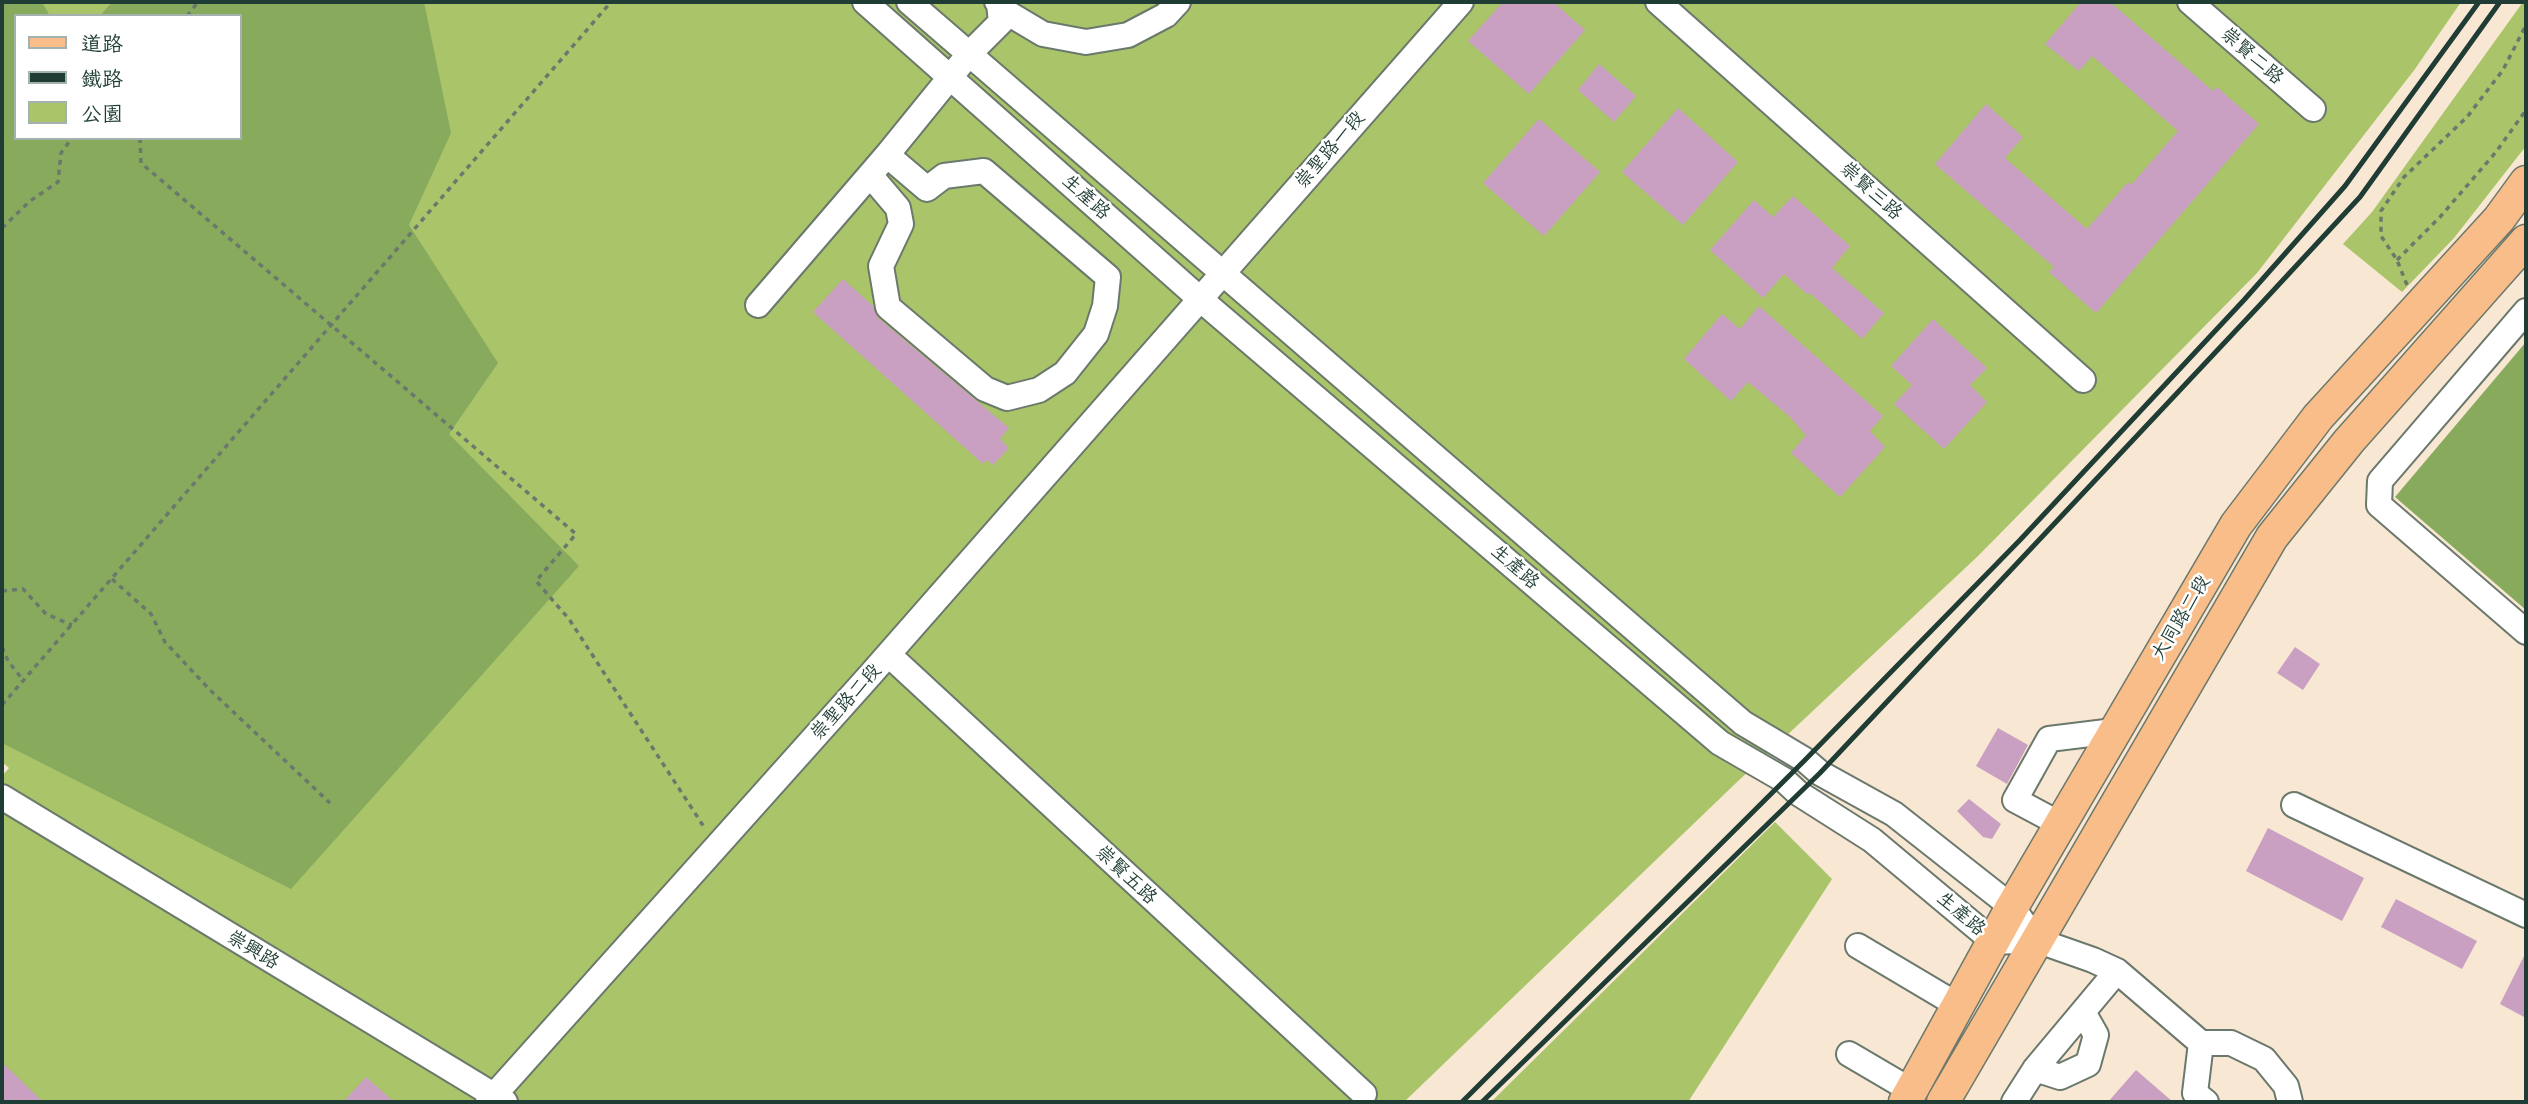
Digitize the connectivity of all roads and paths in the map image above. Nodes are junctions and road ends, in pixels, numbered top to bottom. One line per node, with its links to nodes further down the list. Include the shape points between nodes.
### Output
1 (611, 2): 29 (path)
2 (865, 2): 11 (street, 生產路)
3 (909, 2): 10 (street, 生產路)
4 (1178, 2): 8 (street, via 1166,15 1128,36 1086,42 1043,34)
5 (1461, 2): 24 (street, 崇聖路一段)
6 (1658, 2): 30 (street, 崇賢三路)
7 (2190, 2): 12 (street, 崇賢二路)
8 (998, 3): 10 (street, via 1000,22)
9 (2526, 25): 23 (path, via 2502,70 2467,117 2404,177 2381,211 2381,236)
10 (969, 54): 11 (street); 24 (street, 生產路)
11 (951, 77): 16 (street); 26 (street, 生產路)
12 (2313, 109)
13 (2526, 110): 23 (path, via 2496,152)
14 (71, 140): 21 (path, via 61,153 58,182)
15 (140, 140): 29 (path, via 141,163)
16 (887, 155): 17 (street); 19 (street)
17 (870, 175): 20 (street, via 898,208); 27 (street)
18 (2526, 182): 39 (main road, 大同路二段, via 2499,219 2318,417 2235,525)
19 (927, 189): 20 (street); 20 (street, via 944,176 984,171 1108,277 1096,334 1065,373 1039,390 1007,398 985,389 888,307 881,266)
20 (901, 224)
21 (2, 228)
22 (2526, 241): 47 (main road, 大同路二段, via 2349,441 2272,537)
23 (2397, 260): 25 (path)
24 (1222, 273): 26 (street, 崇聖路一段); 45 (street, 生產路, via 1743,723 1820,774 1894,814)
25 (2407, 287)
26 (1200, 299): 36 (street, 崇聖路二段); 48 (street, 生產路, via 1720,743 1872,839)
27 (758, 305)
28 (2526, 311): 34 (street, via 2380,481 2379,505)
29 (331, 326): 31 (path); 44 (path, via 576,534 536,581 569,619)
30 (2083, 380)
31 (112, 579): 33 (path); 41 (path, via 151,614 165,642 209,690)
32 (2, 591): 33 (path, via 23,589 46,614)
33 (72, 625): 37 (path)
34 (2526, 632)
35 (2, 647): 37 (path)
36 (889, 654): 44 (street, 崇聖路二段); 56 (street, 崇賢五路)
37 (24, 681): 38 (path)
38 (2, 705)
39 (2114, 731): 43 (main road, 大同路二段); 43 (street, via 2049,739 2015,800)
40 (2, 797): 58 (street, 崇興路)
41 (330, 803)
42 (2294, 805): 46 (street)
43 (2060, 824): 45 (main road, 大同路二段)
44 (717, 846): 58 (street, 崇聖路二段)
45 (2011, 907): 47 (street, 生產路); 48 (main road, 大同路二段)
46 (2526, 915)
47 (2036, 940): 48 (street, 生產路); 50 (street); 59 (main road, 大同路二段)
48 (1994, 942): 51 (main road, 大同路二段)
49 (1858, 946): 51 (street)
50 (2117, 971): 52 (street); 53 (street)
51 (1959, 1006): 57 (main road, 大同路二段)
52 (2083, 1012): 55 (street); 55 (street, via 2096,1035 2088,1064 2060,1077)
53 (2201, 1043): 61 (street, via 2196,1093); 62 (street, via 2231,1043 2264,1059 2286,1086)
54 (1850, 1054): 57 (street)
55 (2035, 1069): 60 (street)
56 (1364, 1094)
57 (1908, 1097)
58 (496, 1100)
59 (1943, 1102)
60 (2014, 1102)
61 (2206, 1102)
62 (2290, 1102)

